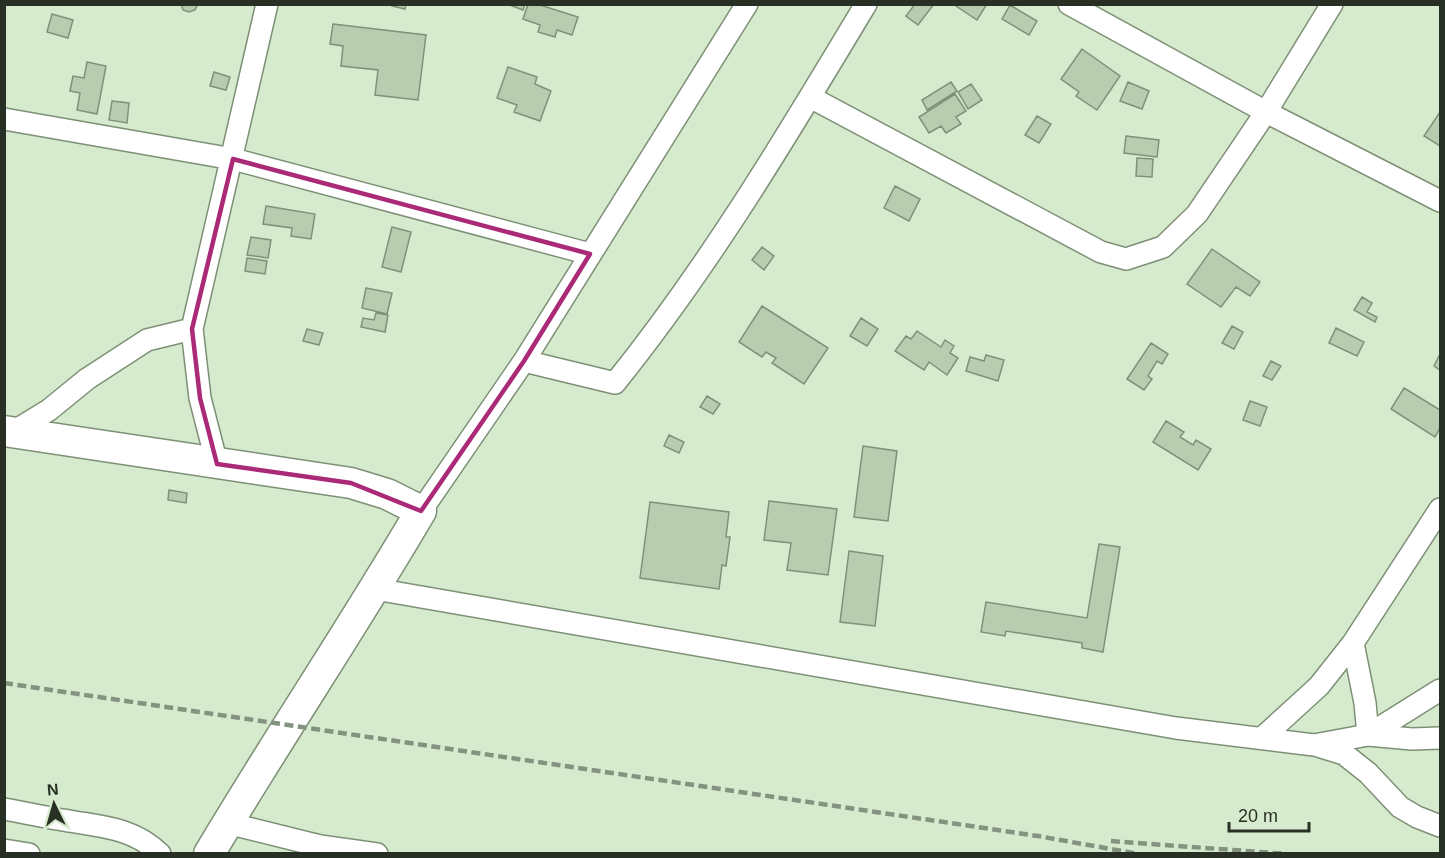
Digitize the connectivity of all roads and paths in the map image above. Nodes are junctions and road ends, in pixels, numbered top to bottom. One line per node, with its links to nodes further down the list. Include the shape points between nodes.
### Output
1 (267, 4): 9 (street)
2 (747, 4): 11 (street)
3 (866, 4): 6 (street)
4 (1069, 4): 7 (street)
5 (1332, 4): 7 (street)
6 (810, 97): 7 (street, via 1101,252 1126,259 1163,248 1197,214); 13 (street, via 697,274 615,383)
7 (1266, 112): 10 (street)
8 (4, 119): 9 (street)
9 (233, 159): 11 (street); 12 (street)
10 (1440, 201)
11 (590, 254): 13 (street)
12 (192, 329): 14 (street, via 147,340 87,379 49,411); 15 (street, via 201,398)
13 (524, 361): 17 (street)
14 (9, 431): 15 (street)
15 (217, 464): 17 (street, via 351,483)
16 (1440, 509): 19 (street)
17 (422, 511): 18 (street)
18 (375, 589): 22 (street, via 1176,728); 26 (street)
19 (1353, 643): 21 (street); 22 (street, via 1319,686)
20 (1440, 690): 21 (street)
21 (1368, 735): 23 (street); 24 (street)
22 (1262, 738): 24 (street)
23 (1440, 738)
24 (1314, 745): 27 (street, via 1344,754 1400,807)
25 (4, 809): 31 (street, via 113,828 143,840)
26 (227, 823): 29 (street); 32 (street)
27 (1440, 826)
28 (4, 850): 30 (street)
29 (319, 850): 33 (street)
30 (29, 854)
31 (160, 854)
32 (209, 854)
33 (377, 854)

